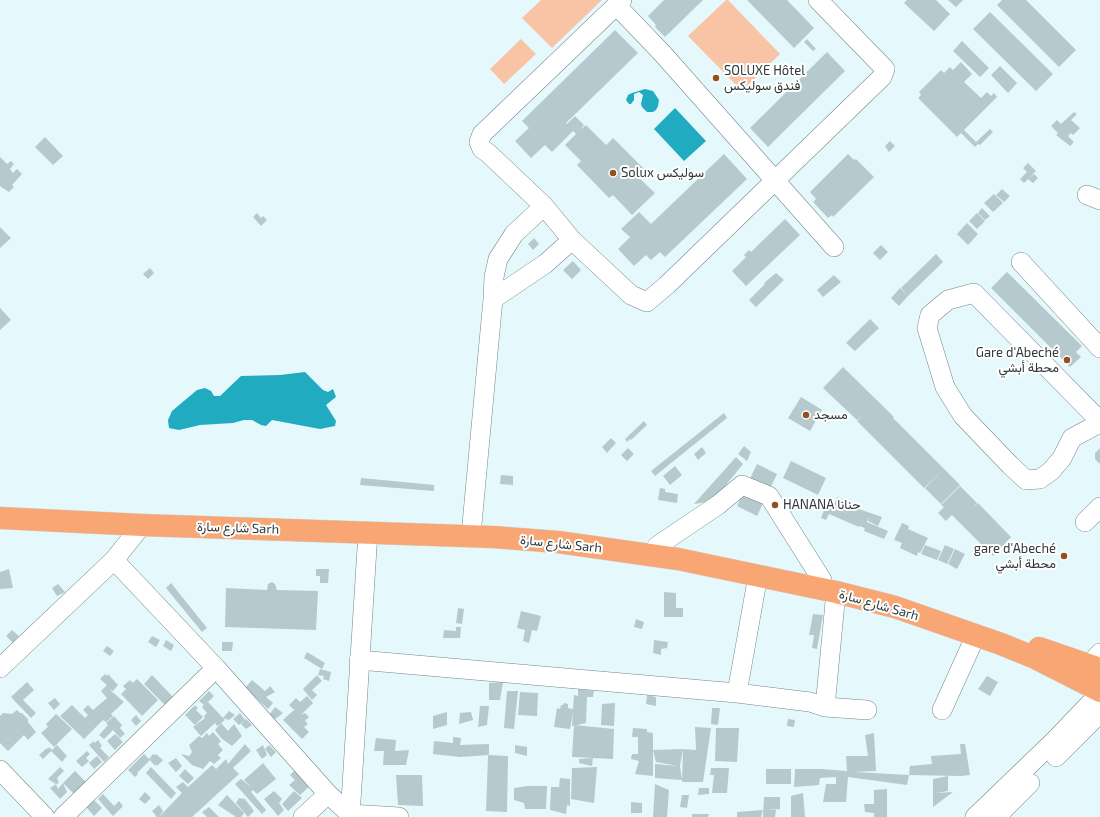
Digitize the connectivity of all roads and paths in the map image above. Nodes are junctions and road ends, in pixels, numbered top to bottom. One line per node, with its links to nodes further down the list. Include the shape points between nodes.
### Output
1 (818, 0): 3 (street, via 885,70 882,77)
2 (619, 3): 3 (street); 4 (street, via 480,138 482,149)
3 (775, 180): 5 (street, via 647,302 632,295); 6 (street)
4 (544, 206): 5 (street); 8 (street, via 514,234 498,258)
5 (572, 240): 8 (street, via 546,264)
6 (834, 247)
7 (1021, 262): 9 (street)
8 (493, 299): 15 (street)
9 (1100, 348)
10 (1100, 422): 10 (street, via 974,293 948,300 930,315 927,328 945,387 963,416 1026,480 1040,479 1051,471 1062,458 1072,438)
11 (0, 506): 15 (highway, شارع سارة Sarh, via 369,518)
12 (1100, 508): 14 (street)
13 (0, 518): 16 (highway, شارع سارة Sarh)
14 (1085, 522)
15 (472, 524): 18 (highway, شارع سارة Sarh, via 564,532)
16 (142, 525): 17 (highway, شارع سارة Sarh); 19 (street)
17 (368, 532): 20 (highway, شارع سارة Sarh, via 558,542 678,559); 24 (street)
18 (657, 546): 21 (highway, شارع سارة Sarh); 21 (street, via 718,505 742,485 769,496)
19 (114, 560): 23 (street); 27 (street)
20 (758, 575): 21 (highway, شارع سارة Sarh); 29 (street)
21 (829, 586): 22 (highway, شارع سارة Sarh); 25 (highway, شارع سارة Sarh, via 890,599); 30 (street)
22 (976, 635): 28 (highway, شارع سارة Sarh, via 1033,657); 32 (street)
23 (7, 655): 26 (street)
24 (359, 660): 29 (street); 37 (street)
25 (1097, 662)
26 (0, 668)
27 (216, 668): 35 (street); 39 (street)
28 (1100, 692): 42 (street, via 1056,740)
29 (737, 693): 30 (street, via 810,702)
30 (825, 707): 31 (street)
31 (867, 710)
32 (942, 710)
33 (1100, 713): 36 (street)
34 (0, 770): 38 (street)
35 (328, 794): 37 (street); 40 (street)
36 (1004, 815)
37 (350, 816): 41 (street)
38 (45, 817)
39 (63, 817)
40 (303, 817)
41 (399, 817)
42 (975, 817)

